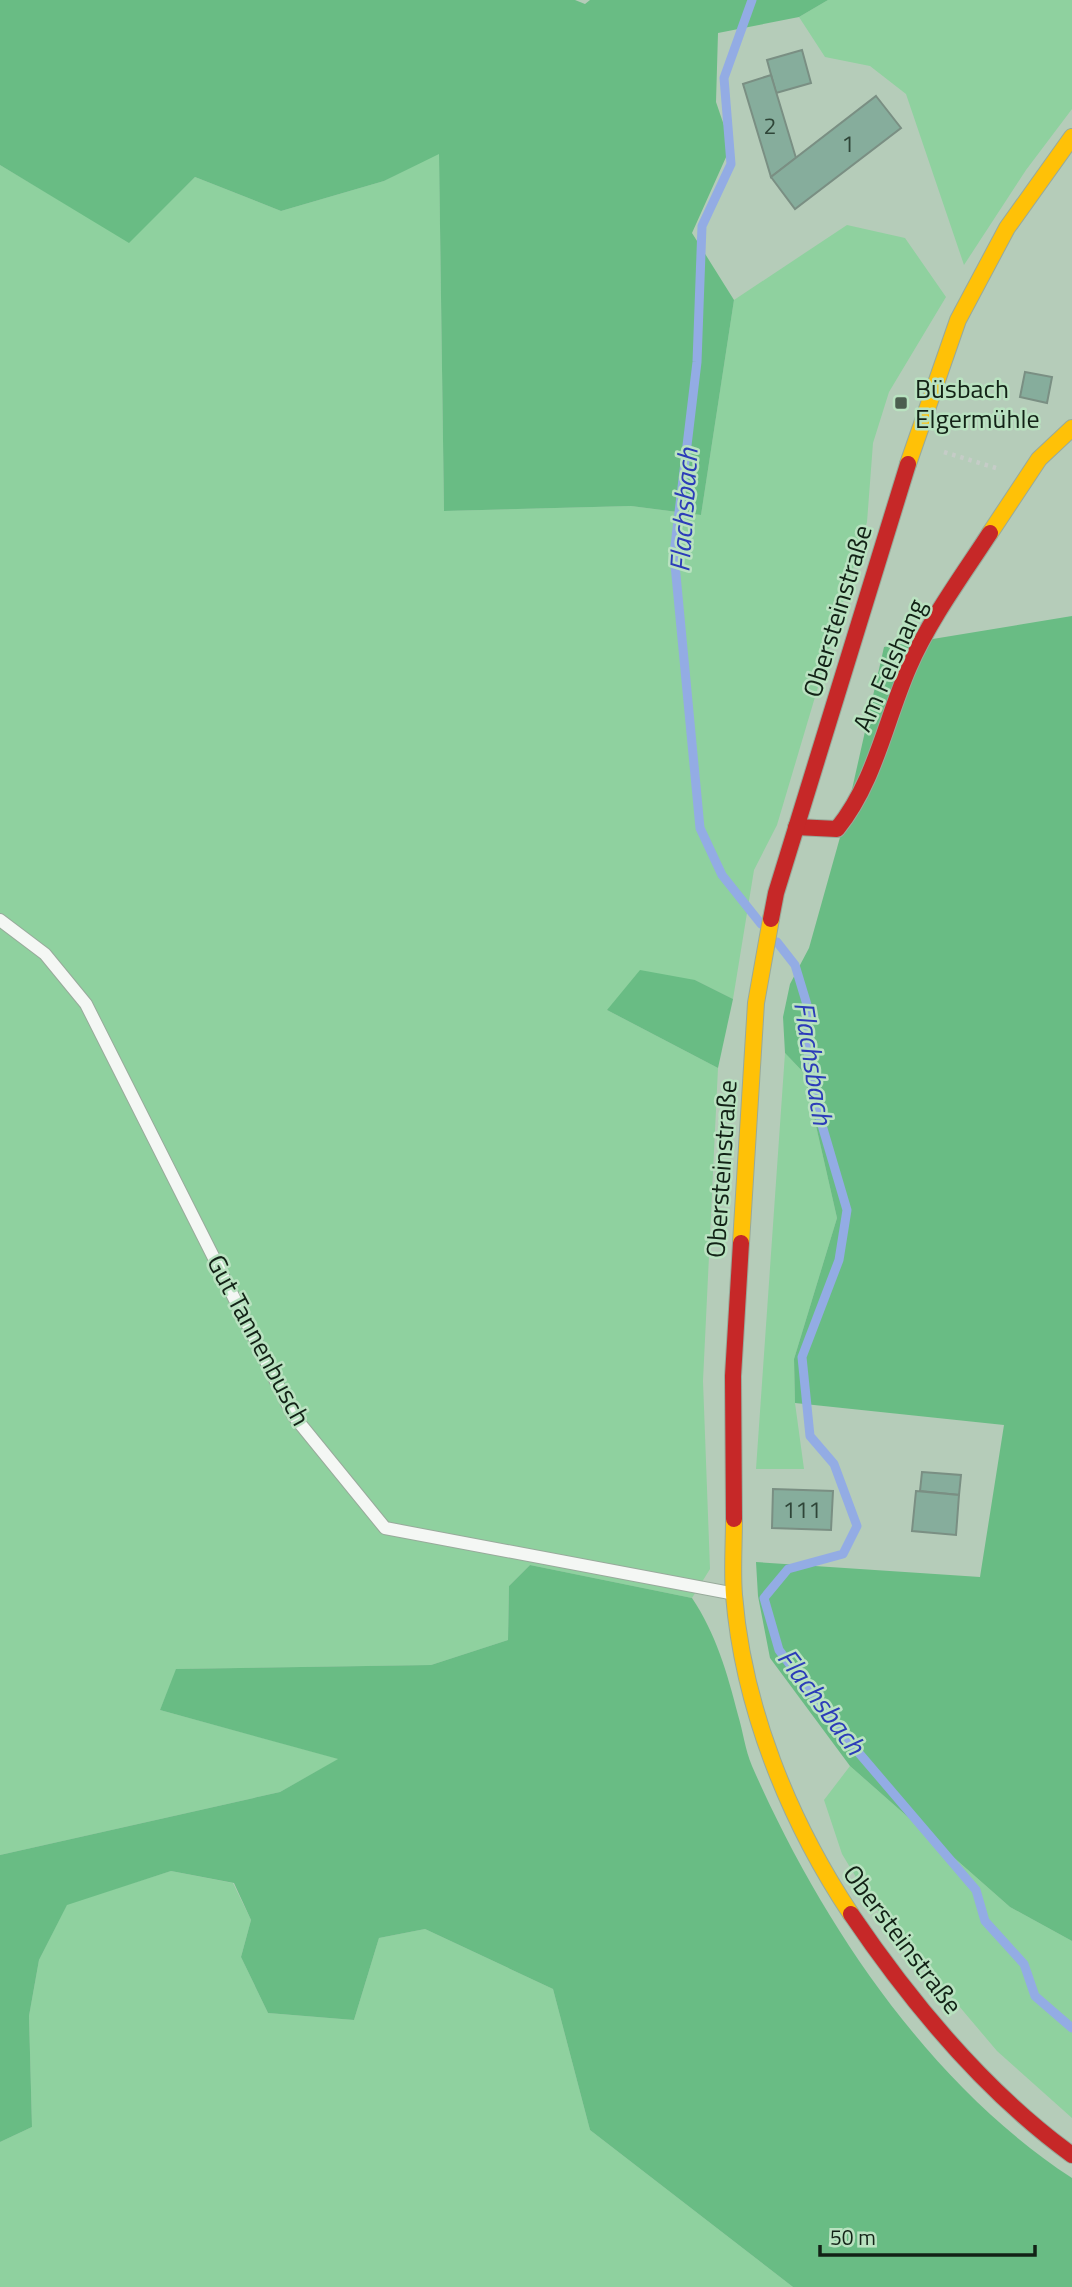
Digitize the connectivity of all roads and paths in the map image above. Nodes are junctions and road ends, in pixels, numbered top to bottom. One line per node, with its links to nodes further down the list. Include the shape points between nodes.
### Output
1 (1072, 137): 3 (street, Obersteinstraße, via 1007,228 970,292)
2 (1072, 428): 4 (street, Am Felshang)
3 (915, 443): 4 (path); 5 (street, Obersteinstraße)
4 (1027, 477): 5 (street, Am Felshang, via 920,642 854,811 837,829)
5 (796, 827): 7 (street, Obersteinstraße, via 776,892 754,1030 733,1376)
6 (0, 920): 7 (lane, Gut Tannenbusch, via 45,954 86,1004 293,1415 385,1528)
7 (734, 1594): 8 (street, Obersteinstraße, via 746,1670 772,1760 823,1872 887,1967 970,2065)
8 (1072, 2155)

